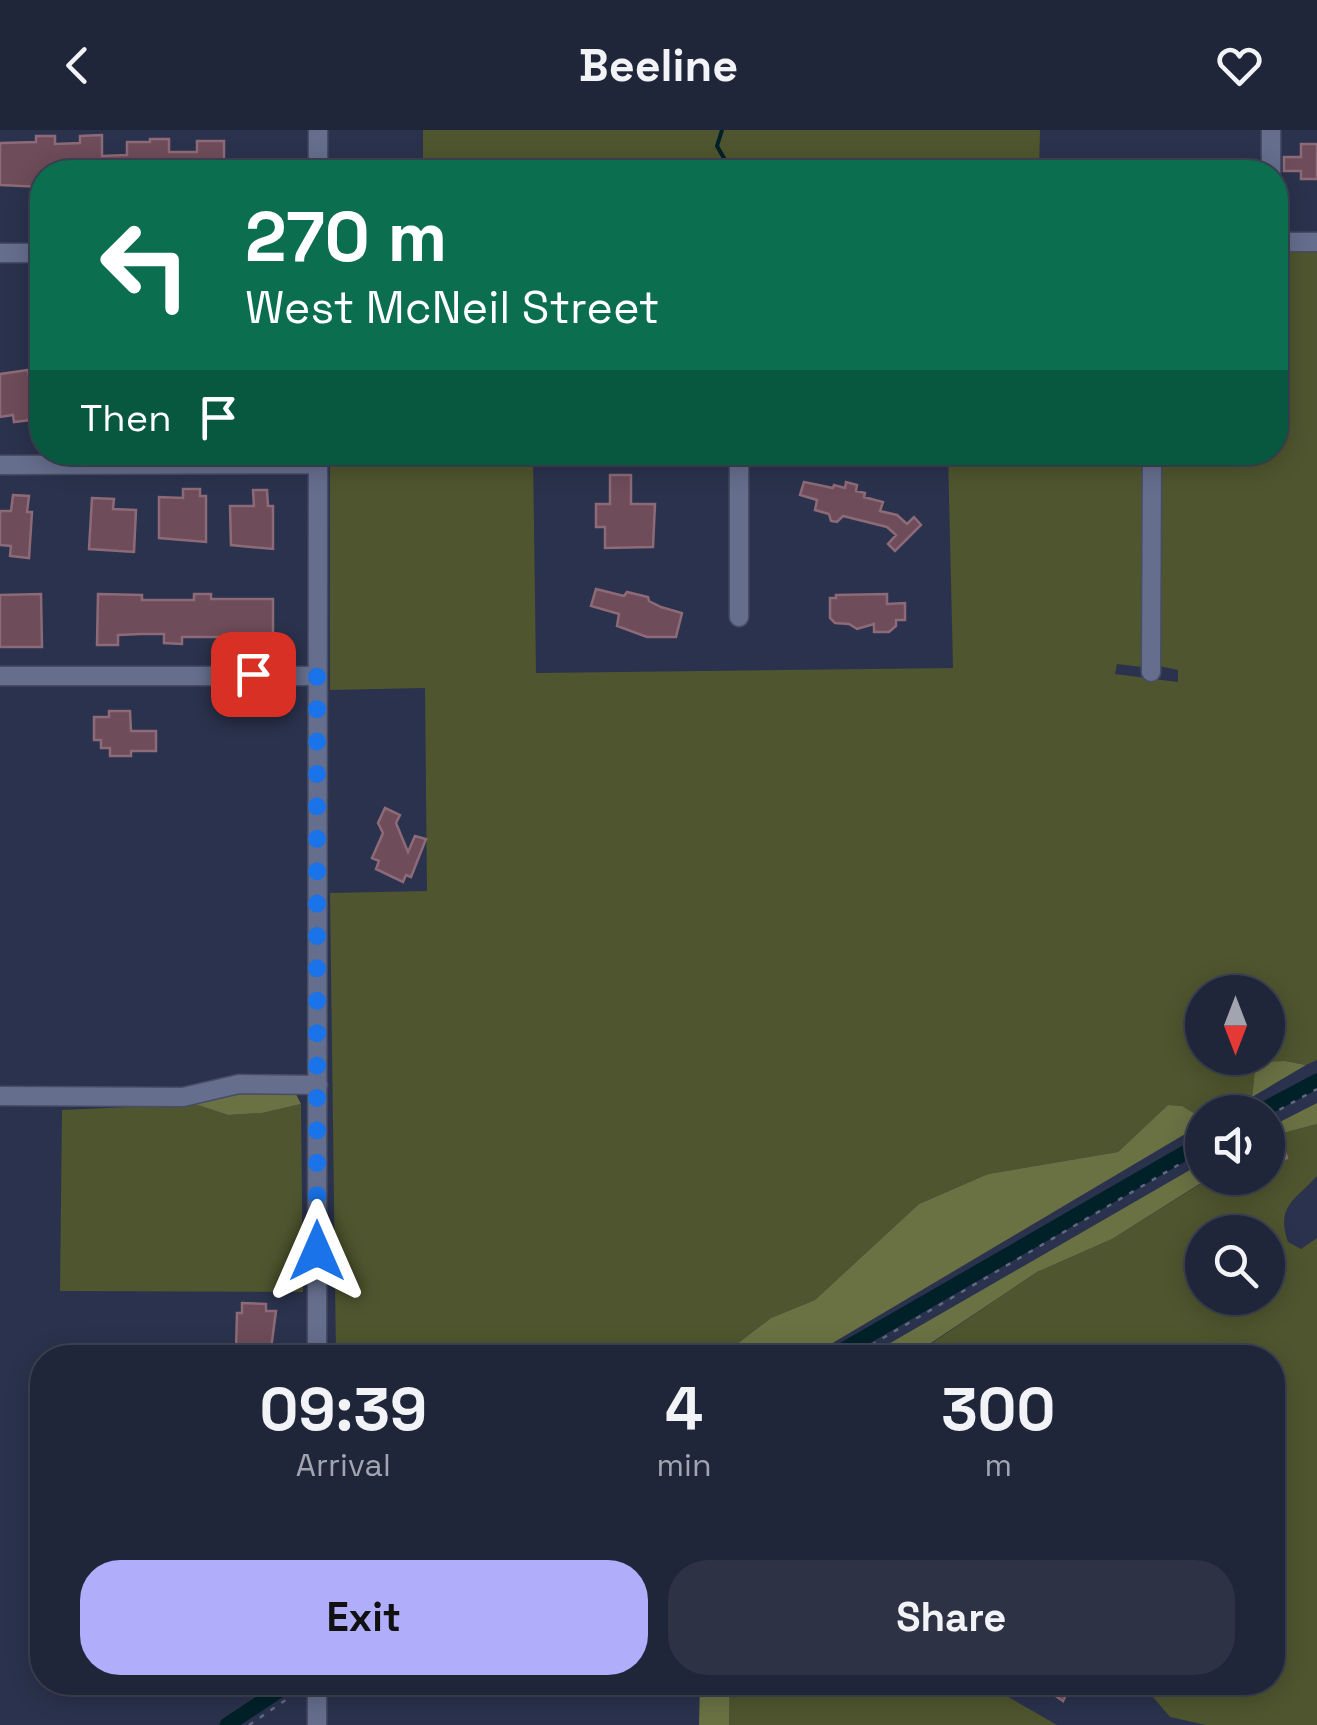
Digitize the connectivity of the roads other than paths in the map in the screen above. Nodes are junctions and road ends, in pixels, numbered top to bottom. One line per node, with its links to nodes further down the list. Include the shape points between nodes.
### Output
1 (318, 130): 3 (street)
2 (1271, 130): 4 (street)
3 (318, 160)
4 (1271, 160)
5 (1288, 242): 6 (street)
6 (1317, 242)
7 (0, 252): 8 (street)
8 (30, 253)
9 (40, 465): 13 (street)
10 (318, 465): 17 (street)
11 (740, 465): 14 (street)
12 (1152, 465): 15 (street)
13 (0, 466)
14 (739, 617)
15 (1151, 672)
16 (0, 676): 17 (street)
17 (317, 676): 18 (street)
18 (318, 1085): 19 (street, via 239,1084 183,1097); 20 (street)
19 (0, 1096)
20 (317, 1345)
21 (311, 1695): 22 (street)
22 (317, 1725)

